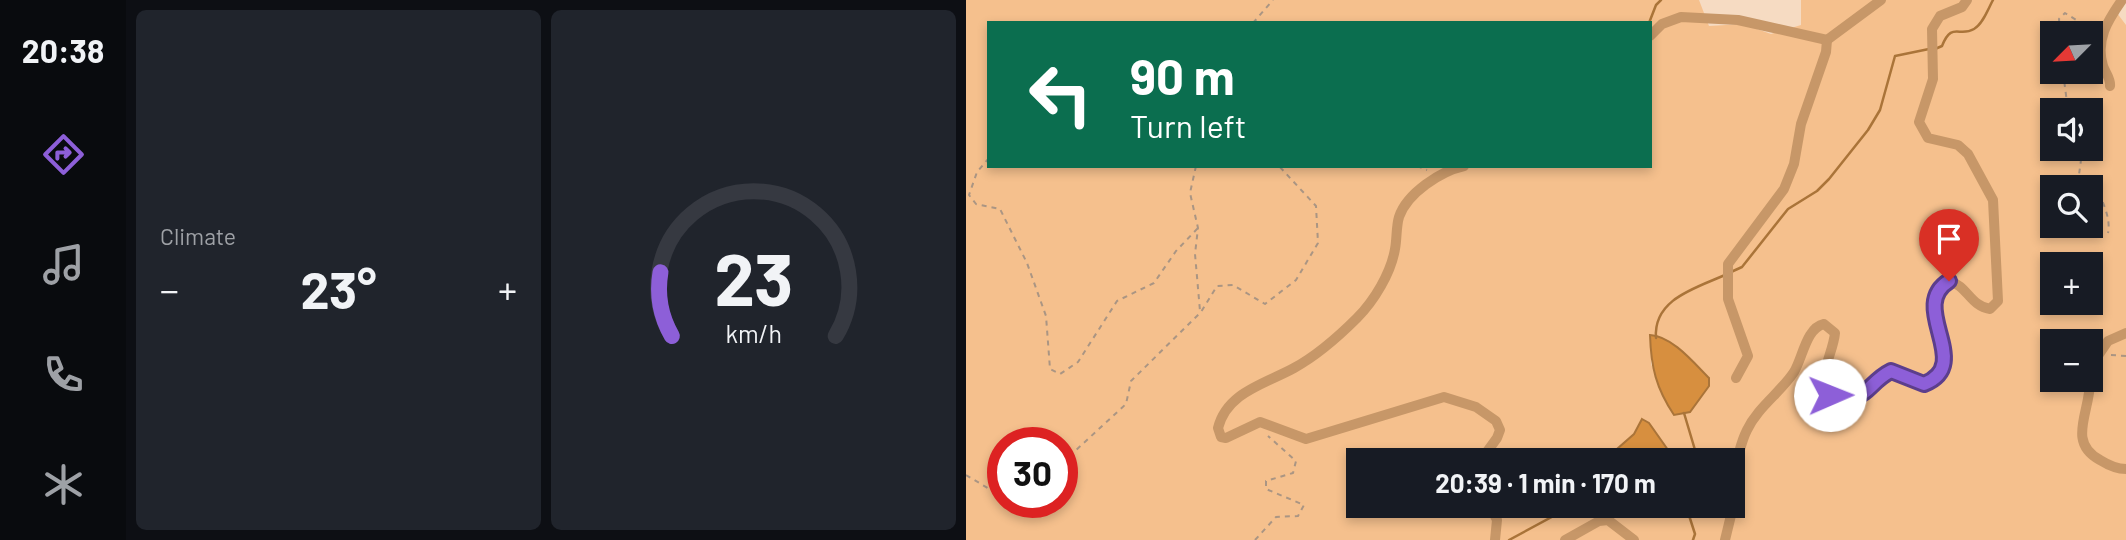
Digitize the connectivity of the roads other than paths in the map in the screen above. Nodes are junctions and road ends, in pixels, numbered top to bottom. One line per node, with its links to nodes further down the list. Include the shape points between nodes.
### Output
1 (1881, 0): 5 (street)
2 (1967, 0): 13 (street, via 1940,16 1931,29 1933,79 1919,122 1928,138 1958,145 1968,154 1993,200 1998,301 1990,309 1984,308 1959,283 1941,285 1934,320 1944,342 1942,371 1924,384 1891,371 1864,395 1849,399 1830,395 1826,389 1824,372 1835,333 1824,324 1817,326 1793,373 1745,432)
3 (2122, 0): 6 (street, via 2105,24 2102,38 2101,58)
4 (1652, 34): 5 (street, via 1662,24 1681,17 1738,20)
5 (1827, 40): 10 (street, via 1784,189 1730,259 1728,299 1748,356)
6 (2110, 86)
7 (1459, 168): 12 (street, via 1436,177 1400,216 1393,259 1358,317 1296,367 1240,395 1224,410 1218,428 1226,438 1260,422 1306,439 1444,397 1476,407 1496,421 1500,430)
8 (2126, 333): 9 (street)
9 (2103, 348)
10 (1736, 378)
11 (2090, 392): 14 (street, via 2081,439 2084,449 2103,462)
12 (1490, 448)
13 (1741, 448)
14 (2126, 469)
15 (1496, 518): 17 (street)
16 (1730, 518): 20 (street)
17 (1495, 540)
18 (1565, 540): 19 (street, via 1608,520)
19 (1634, 540)
20 (1725, 540)

